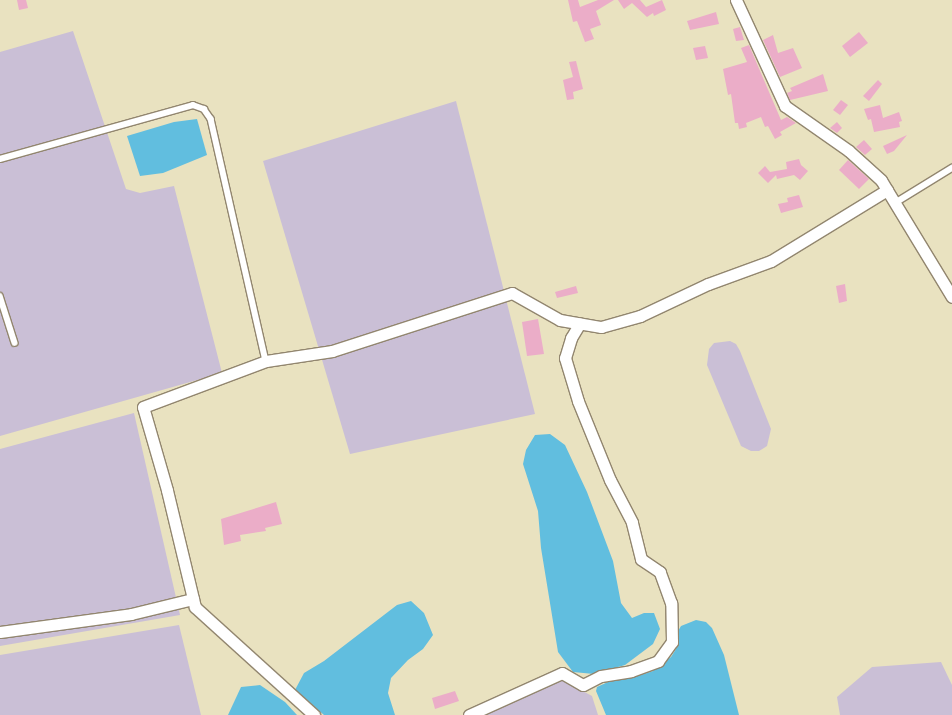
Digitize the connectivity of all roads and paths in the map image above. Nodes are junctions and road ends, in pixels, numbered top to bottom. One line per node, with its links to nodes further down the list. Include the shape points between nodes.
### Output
1 (736, 0): 4 (street, via 785,106 849,151 881,180)
2 (0, 158): 10 (lane, via 193,104 204,109 211,119)
3 (952, 168): 5 (lane)
4 (887, 190): 5 (street); 8 (street, via 771,261 708,284 640,316 601,326)
5 (895, 203): 7 (street)
6 (0, 296): 9 (lane)
7 (952, 297)
8 (580, 323): 10 (street, via 560,320 512,292 332,351); 14 (street, via 565,358 578,401 632,522 641,559 660,572 671,603 672,642 658,661 631,671 601,676 583,685 562,673)
9 (15, 343)
10 (266, 361): 11 (street, via 142,407)
11 (194, 599): 12 (street, via 131,614); 13 (street, via 196,607)
12 (0, 632)
13 (314, 715)
14 (469, 715)

